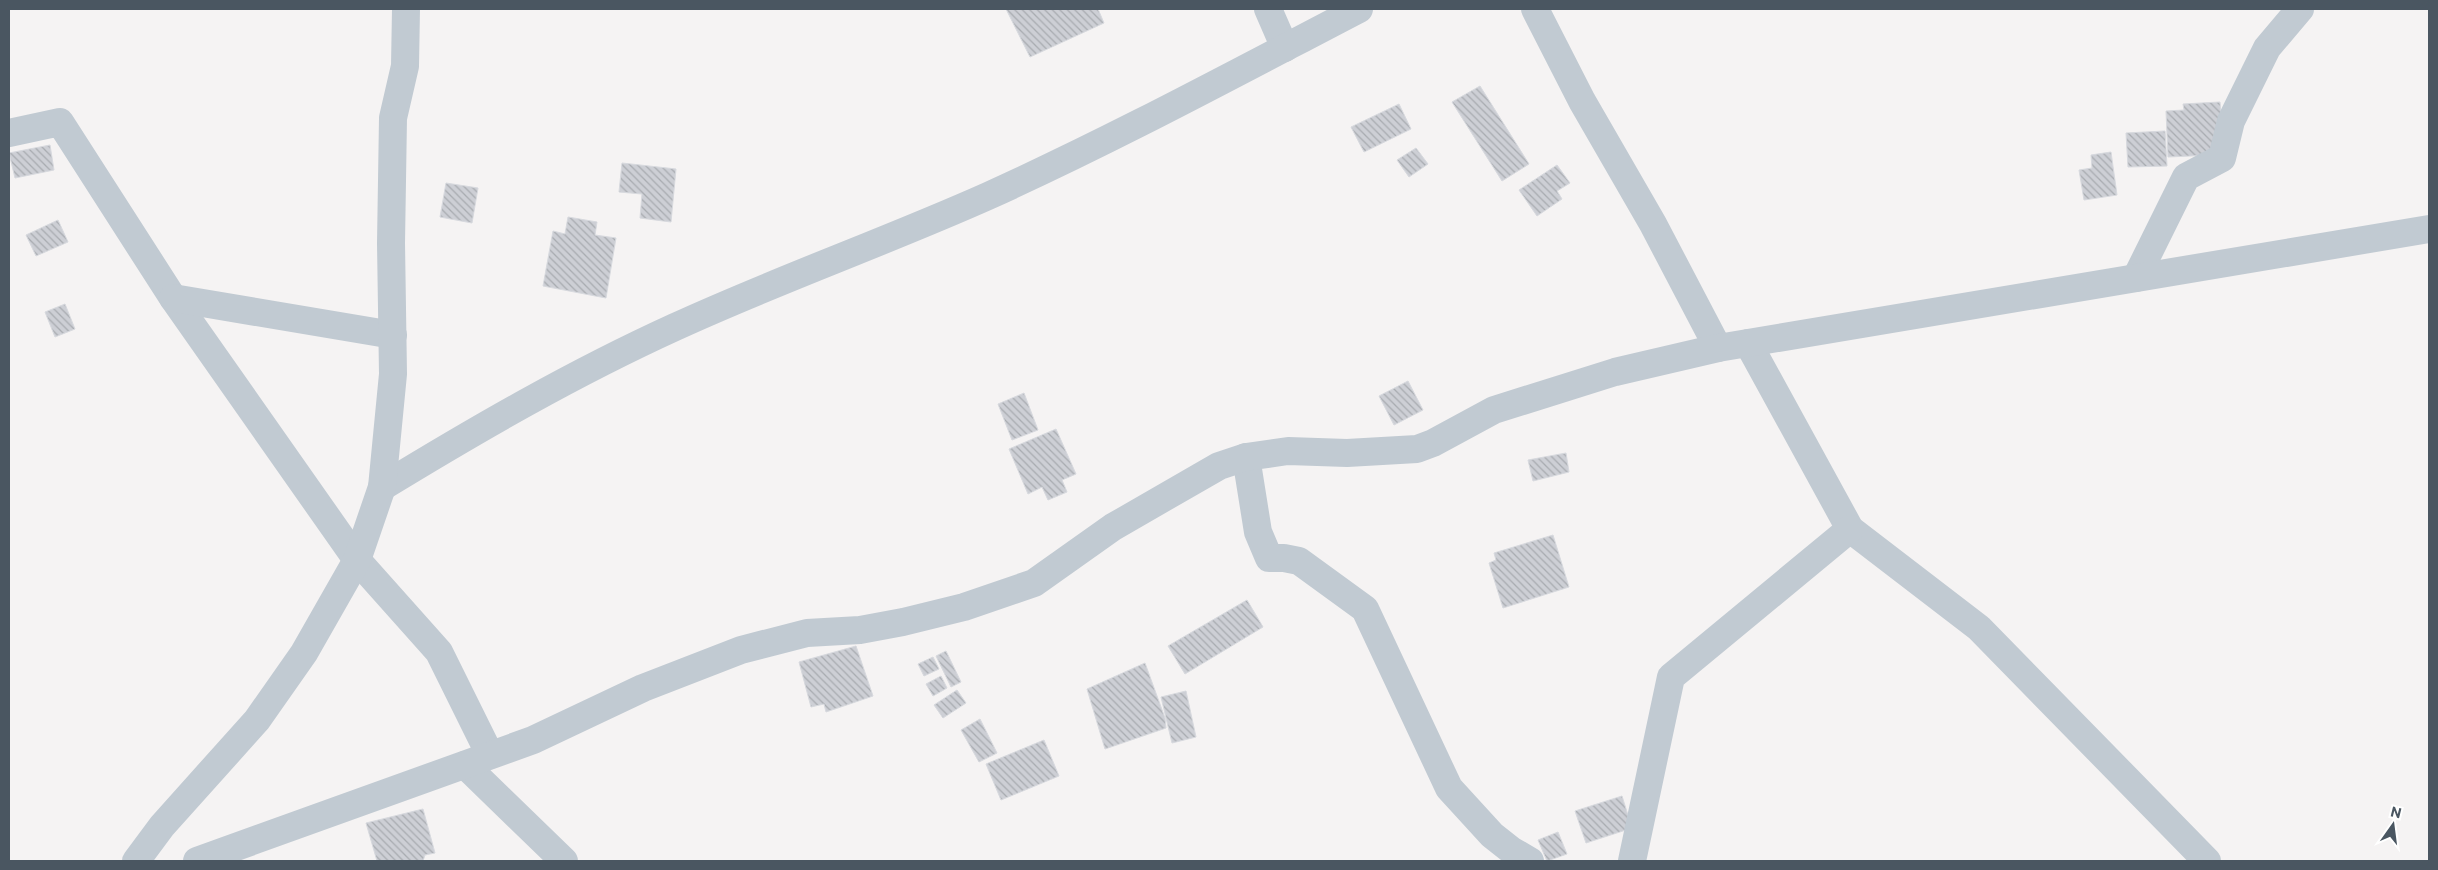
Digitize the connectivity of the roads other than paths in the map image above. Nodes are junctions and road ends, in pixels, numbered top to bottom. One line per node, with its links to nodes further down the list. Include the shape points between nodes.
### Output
1 (406, 9): 11 (street, via 405,66 393,118)
2 (1268, 9): 6 (street)
3 (1359, 9): 6 (street)
4 (1535, 9): 13 (street)
5 (2300, 9): 9 (street, via 2267,48 2231,121 2222,158 2186,177)
6 (1285, 48): 15 (street, via 1020,181 675,326 550,390)
7 (9, 133): 10 (street, via 60,122)
8 (2429, 229): 9 (street)
9 (2136, 278): 12 (street)
10 (173, 298): 11 (street); 17 (street)
11 (393, 335): 15 (street, via 393,374)
12 (1748, 342): 13 (street); 16 (street)
13 (1718, 348): 14 (street, via 1616,372 1494,410 1417,449 1288,451)
14 (1246, 458): 18 (street, via 1219,466 1113,527 1034,583 964,607 903,622 860,630 807,633 741,650 643,688 532,740); 23 (street, via 1258,532 1269,558 1299,561 1365,609 1449,788 1492,835)
15 (382, 486): 17 (street)
16 (1850, 529): 24 (street, via 1671,677); 25 (street, via 1979,628)
17 (357, 560): 18 (street, via 439,652); 20 (street, via 304,653 257,720 162,826)
18 (490, 755): 19 (street)
19 (464, 765): 21 (street); 22 (street)
20 (136, 861)
21 (197, 861)
22 (564, 861)
23 (1530, 861)
24 (1632, 861)
25 (2207, 861)

